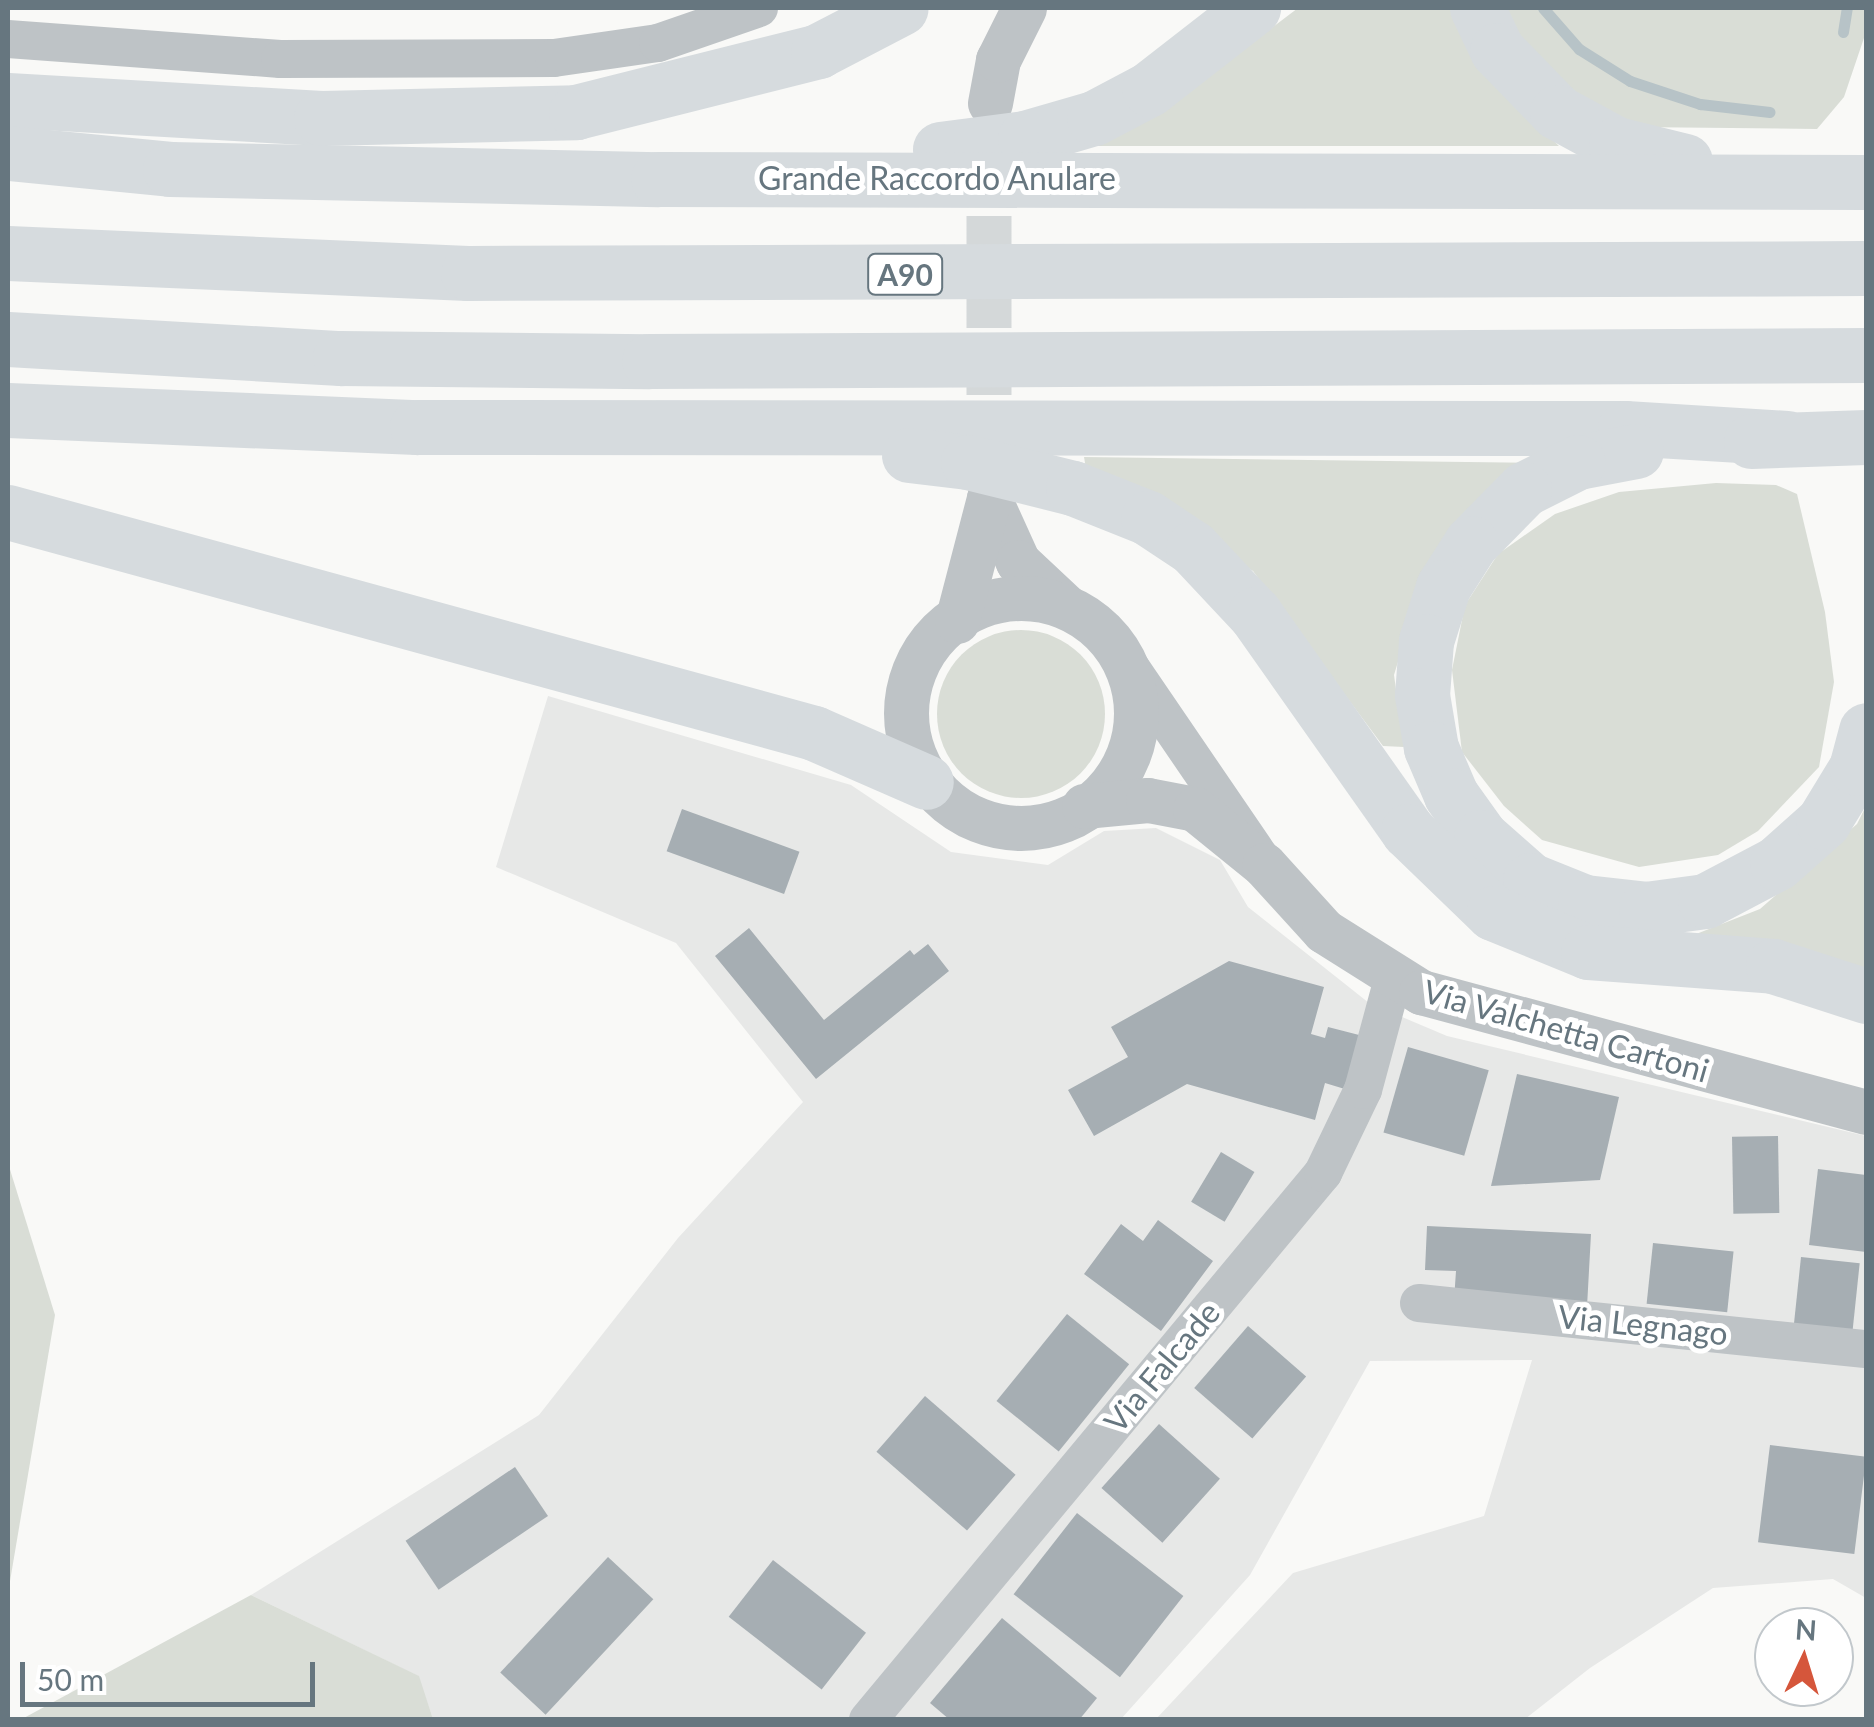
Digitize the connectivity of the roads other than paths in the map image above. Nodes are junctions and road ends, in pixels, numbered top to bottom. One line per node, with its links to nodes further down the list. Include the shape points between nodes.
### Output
1 (759, 8): 6 (street, via 658,43 554,58 280,59)
2 (901, 8): 7 (highway, via 818,50 576,112 321,118)
3 (1024, 8): 8 (street, via 998,60)
4 (1253, 8): 10 (highway, via 1149,90 1072,126 969,146)
5 (1477, 8): 12 (highway, via 1515,73 1586,130 1650,154 1762,170)
6 (8, 39)
7 (8, 100)
8 (990, 102)
9 (8, 153): 10 (highway, Grande Raccordo Anulare, via 170,169)
10 (658, 179): 12 (highway, Grande Raccordo Anulare)
11 (1866, 182): 12 (highway, Grande Raccordo Anulare)
12 (1802, 183)
13 (8, 253): 14 (highway, A90, via 468,273)
14 (1866, 268)
15 (8, 338): 16 (highway, via 340,358 649,362)
16 (1866, 355)
17 (8, 410): 18 (highway)
18 (417, 427): 20 (highway, via 1625,428); 30 (highway, via 934,458 1022,474 1114,504 1164,527 1215,569 1302,678 1408,831 1493,913 1588,952 1773,966)
19 (1866, 437): 20 (highway)
20 (1794, 438): 25 (highway, via 1615,452 1546,475 1514,498 1455,565 1433,612 1422,695 1431,748 1451,795 1506,863 1585,902 1646,909 1732,890 1798,847 1844,789)
21 (8, 512): 26 (highway, via 814,733)
22 (1065, 606): 23 (street, Via Valchetta Cartoni, via 1010,598); 23 (street, via 1018,562 989,498); 24 (street, Via Valchetta Cartoni, via 1098,626)
23 (957, 621): 26 (street, Via Valchetta Cartoni, via 924,656 908,694 907,736)
24 (1120, 652): 27 (street, Via Valchetta Cartoni, via 1136,698 1132,745 1109,784); 28 (street, Via Valchetta Cartoni)
25 (1866, 730)
26 (926, 782): 27 (street, Via Valchetta Cartoni, via 964,813 1011,829 1054,822)
27 (1084, 806): 28 (street, via 1181,804)
28 (1264, 865): 29 (street, Via Valchetta Cartoni, via 1314,922)
29 (1393, 979): 31 (street, Via Valchetta Cartoni, via 1481,1012); 34 (street, Via Falcade, via 1363,1090 1323,1173)
30 (1866, 996)
31 (1866, 1112)
32 (1419, 1303): 33 (street, Via Legnago)
33 (1866, 1349)
34 (868, 1720)

